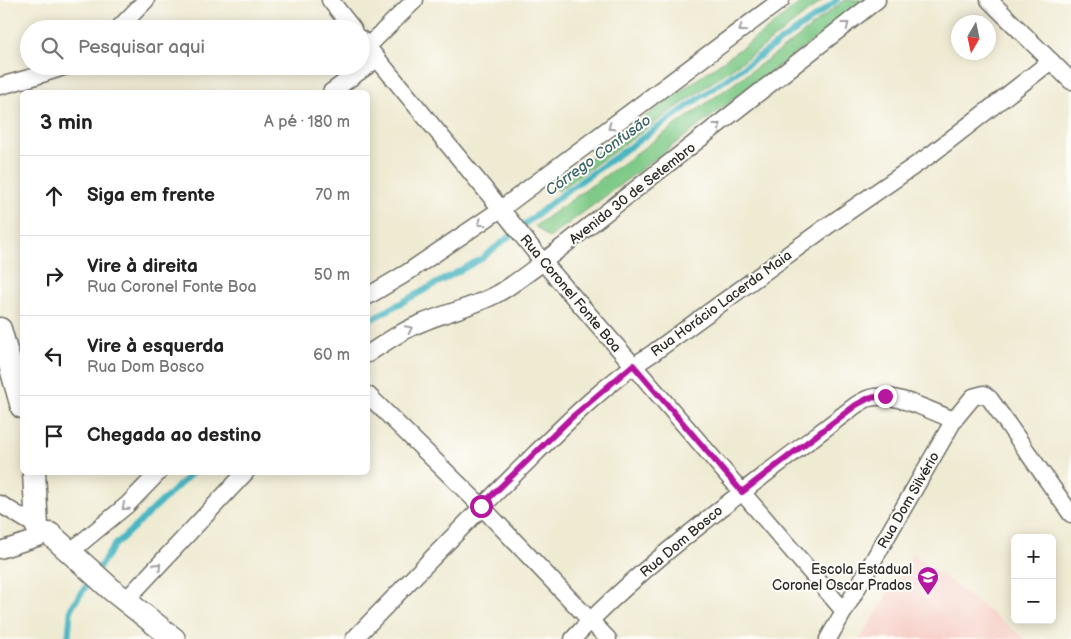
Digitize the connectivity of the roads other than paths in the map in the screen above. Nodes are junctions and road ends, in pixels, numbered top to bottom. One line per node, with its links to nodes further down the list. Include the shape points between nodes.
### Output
1 (146, 0): 7 (street)
2 (330, 0): 8 (street)
3 (415, 0): 9 (street)
4 (781, 0): 17 (street, one-way to 17)
5 (877, 0): 18 (street, Avenida 30 de Setembro, one-way to 5)
6 (988, 0): 11 (street)
7 (127, 20)
8 (346, 20)
9 (370, 46)
10 (370, 50): 17 (street, Rua Coronel Fonte Boa)
11 (1051, 61): 14 (street); 22 (street, Rua Horácio Lacerda Maia, via 933,153)
12 (42, 75): 15 (street)
13 (345, 75): 16 (street)
14 (1071, 81)
15 (0, 86)
16 (333, 90)
17 (501, 209): 18 (street, Rua Coronel Fonte Boa); 19 (street, one-way to 19)
18 (538, 257): 21 (street, Avenida 30 de Setembro, one-way to 18, via 406,329 498,294); 22 (street, Rua Coronel Fonte Boa)
19 (370, 295)
20 (0, 330): 24 (street)
21 (370, 353)
22 (633, 365): 29 (street, Rua Coronel Fonte Boa); 31 (street, Rua Horácio Lacerda Maia, via 571,418)
23 (370, 397): 31 (street)
24 (20, 400)
25 (954, 420): 29 (street, Rua Dom Bosco, via 898,398 869,398); 32 (street, Rua Dom Silvério, via 973,397 987,396); 37 (street, Rua Dom Silvério)
26 (35, 475): 33 (street)
27 (156, 475): 35 (street, one-way to 35)
28 (243, 475): 36 (street, one-way to 28)
29 (742, 492): 37 (street, Rua Coronel Fonte Boa); 38 (street, Rua Dom Bosco, via 663,554)
30 (0, 504): 33 (street)
31 (481, 506): 38 (street); 40 (street, Rua Horácio Lacerda Maia)
32 (1071, 514)
33 (44, 530): 34 (street); 35 (street)
34 (0, 550)
35 (75, 557): 36 (street)
36 (118, 596): 39 (street)
37 (844, 611): 43 (street, Rua Dom Silvério)
38 (590, 620): 41 (street, Rua Dom Bosco); 42 (street)
39 (174, 639)
40 (354, 639)
41 (573, 639)
42 (608, 639)
43 (828, 639)

